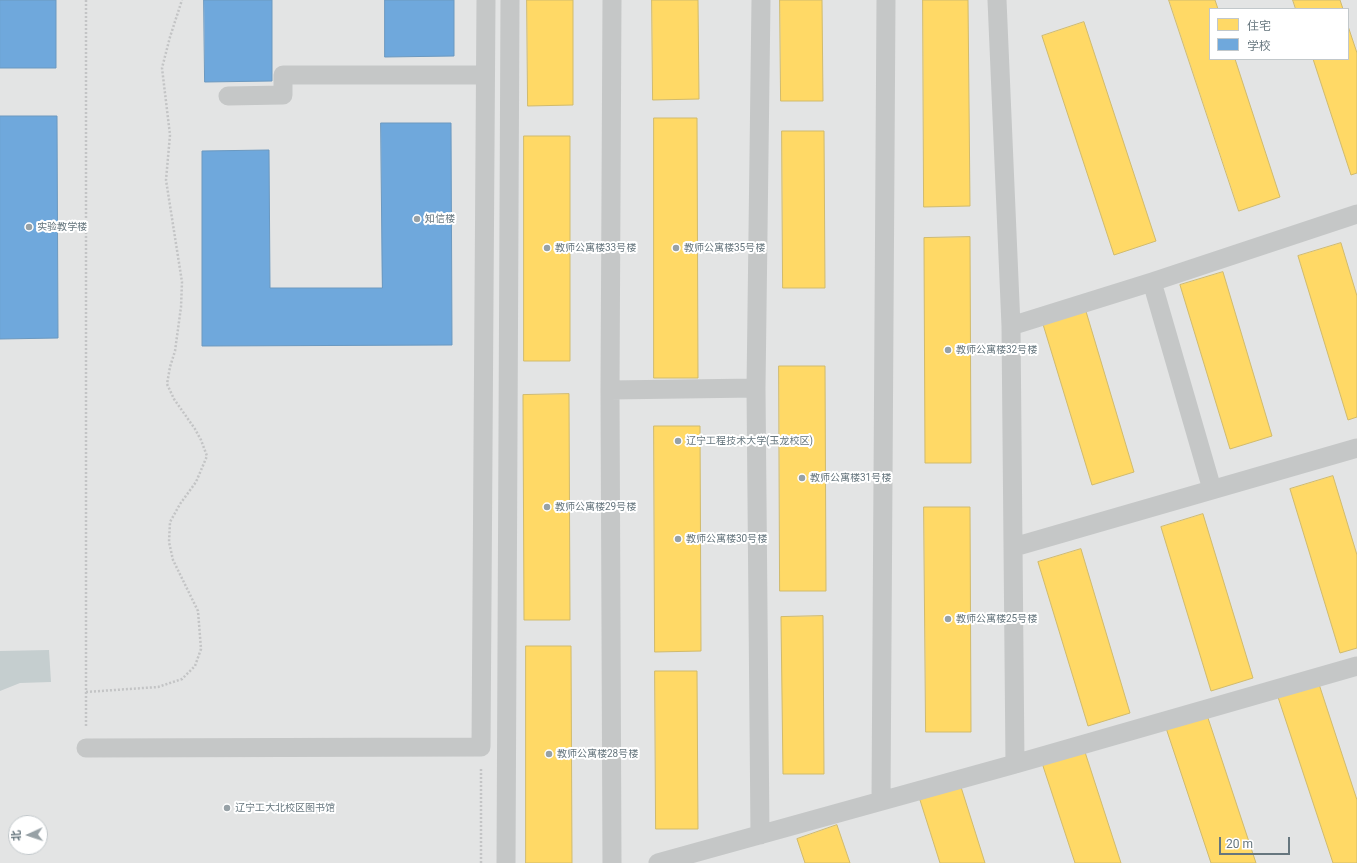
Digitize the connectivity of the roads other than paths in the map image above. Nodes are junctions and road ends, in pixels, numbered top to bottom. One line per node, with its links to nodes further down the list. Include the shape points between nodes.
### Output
1 (486, 0): 7 (street)
2 (510, 0): 22 (street)
3 (612, 0): 13 (street)
4 (761, 0): 12 (street)
5 (886, 0): 20 (street)
6 (997, 0): 11 (street)
7 (485, 75): 8 (street, via 283,75 283,95); 18 (street, via 481,747)
8 (228, 96)
9 (1357, 214): 10 (street)
10 (1152, 282): 11 (street); 15 (street)
11 (1011, 326): 16 (street)
12 (756, 388): 13 (street); 21 (street)
13 (610, 390): 23 (street)
14 (1357, 448): 15 (street)
15 (1212, 489): 16 (street)
16 (1014, 547): 19 (street)
17 (1357, 666): 19 (street)
18 (86, 748)
19 (1014, 764): 20 (street)
20 (881, 801): 21 (street)
21 (760, 835): 24 (street)
22 (506, 863)
23 (612, 863)
24 (658, 863)

